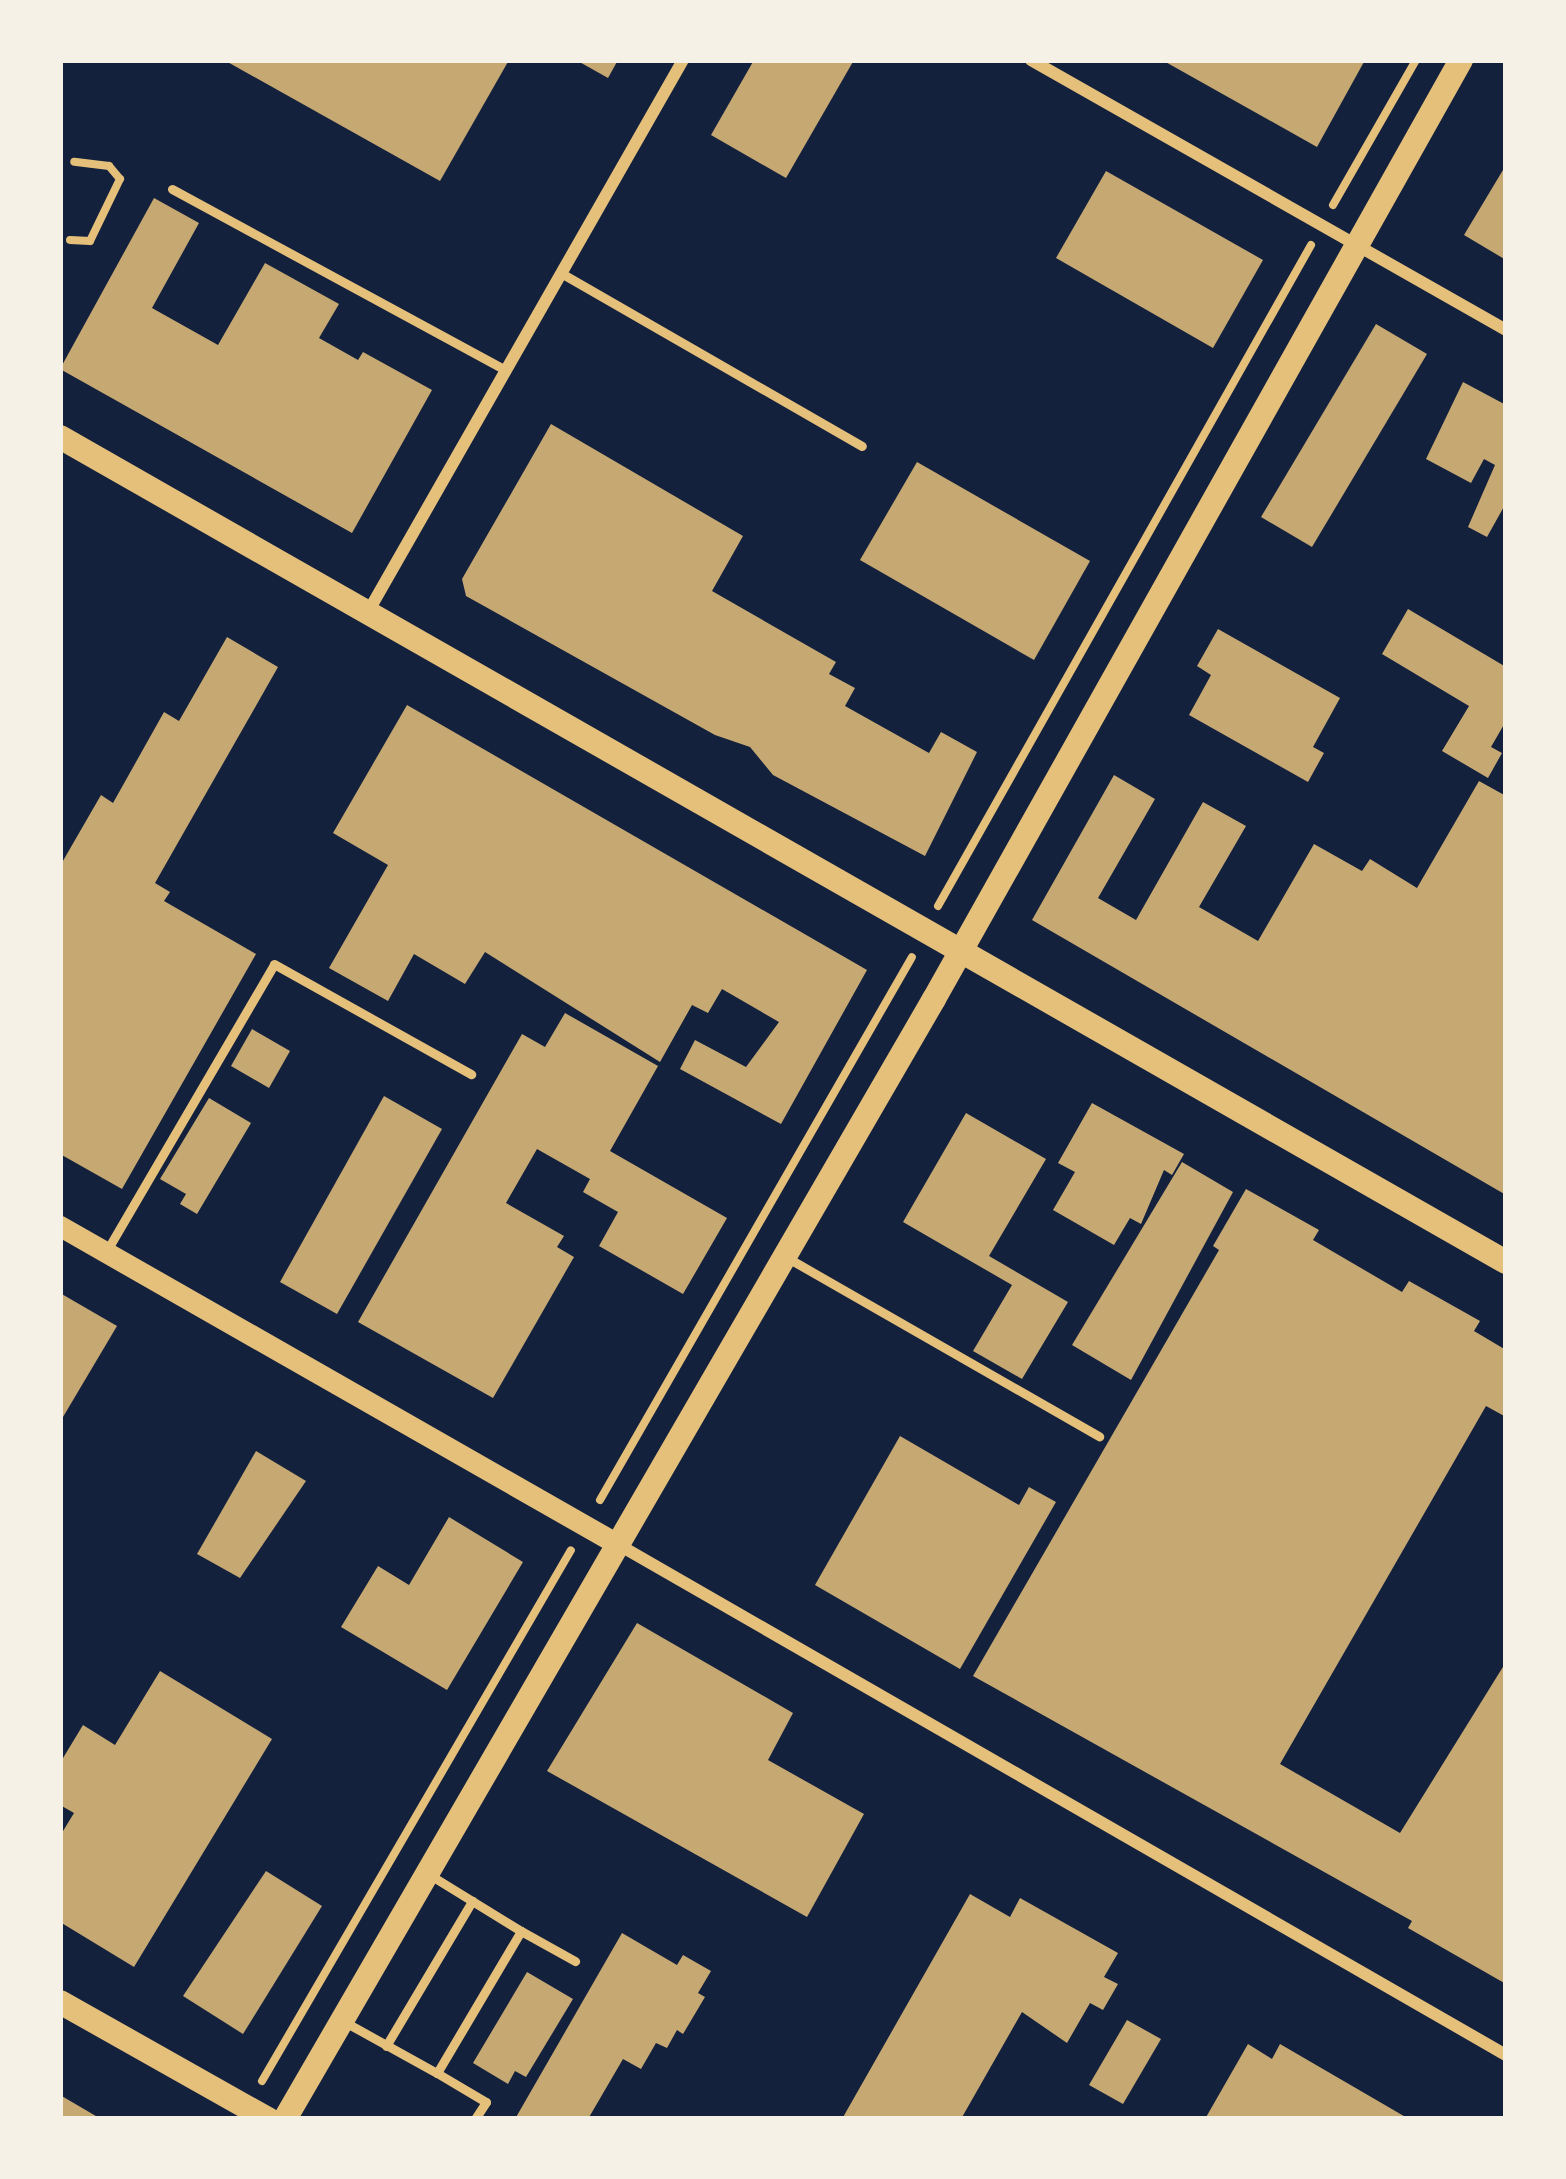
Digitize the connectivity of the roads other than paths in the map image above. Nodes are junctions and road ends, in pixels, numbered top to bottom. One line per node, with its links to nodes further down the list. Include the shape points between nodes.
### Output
1 (683, 60): 6 (street)
2 (1031, 60): 5 (street)
3 (1461, 60): 5 (main road)
4 (172, 189): 8 (lane)
5 (1356, 243): 7 (street); 12 (main road)
6 (561, 273): 8 (street); 10 (lane)
7 (1506, 330)
8 (506, 370): 11 (street)
9 (60, 436): 11 (main road)
10 (862, 446)
11 (368, 612): 12 (main road)
12 (959, 948): 16 (main road); 17 (main road)
13 (471, 1074): 15 (lane, via 274,964)
14 (60, 1226): 15 (street)
15 (106, 1252): 19 (street)
16 (786, 1257): 18 (lane); 19 (main road)
17 (1506, 1262)
18 (1099, 1436)
19 (619, 1546): 20 (main road); 27 (street)
20 (430, 1874): 21 (lane); 25 (main road)
21 (472, 1901): 22 (lane); 26 (lane)
22 (521, 1931): 23 (lane); 28 (lane)
23 (575, 1961)
24 (60, 2002): 29 (main road)
25 (343, 2021): 26 (lane); 30 (main road)
26 (386, 2046): 28 (lane)
27 (1506, 2055)
28 (437, 2073): 31 (lane, via 486,2102)
29 (268, 2119)
30 (285, 2119)
31 (475, 2119)

